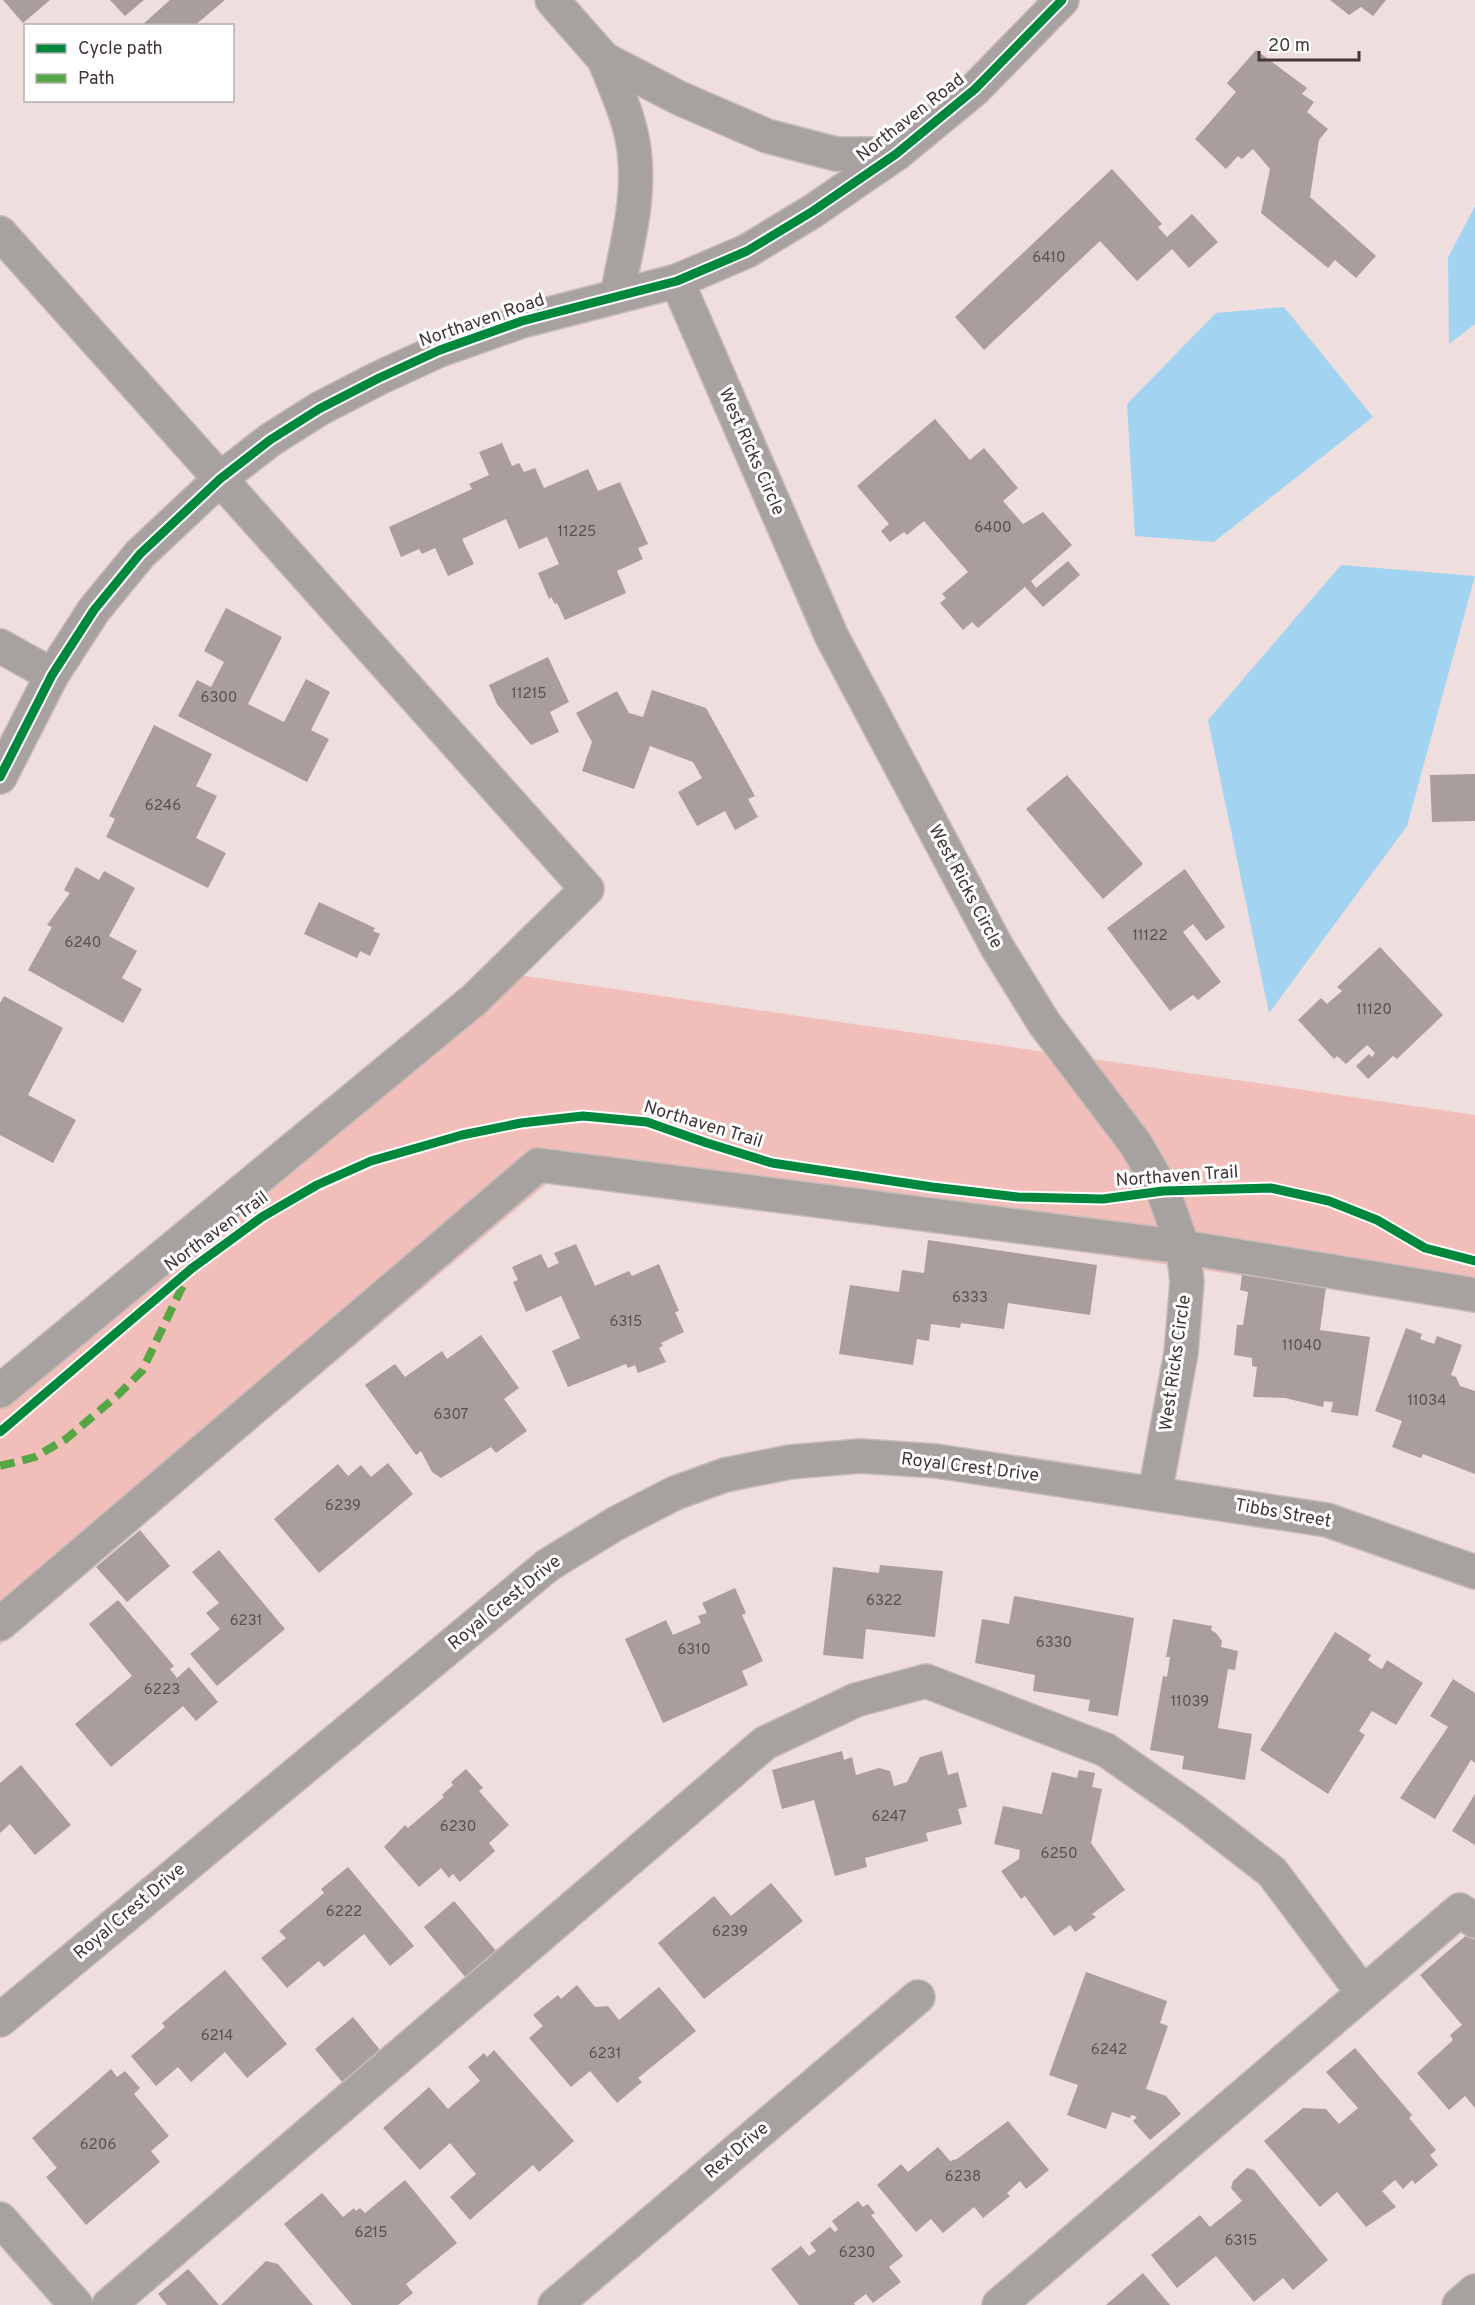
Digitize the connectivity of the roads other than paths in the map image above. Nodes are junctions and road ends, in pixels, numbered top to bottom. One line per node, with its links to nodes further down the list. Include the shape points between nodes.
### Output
1 (552, 0): 3 (street)
2 (1062, 0): 4 (street, Northaven Road, via 975,89)
3 (604, 59): 4 (street, via 679,98 767,136 836,154); 7 (street, via 627,115 635,160 634,204)
4 (896, 154): 6 (street, Northaven Road, via 747,251)
5 (0, 233): 8 (street)
6 (677, 282): 7 (street, Northaven Road); 12 (street, West Ricks Circle, via 832,637 997,947 1044,1023 1135,1143 1163,1191)
7 (617, 296): 8 (street, Northaven Road, via 522,321 440,350 379,378 270,440)
8 (220, 479): 10 (street, Northaven Road, via 140,554 94,610); 14 (street, via 587,889 475,999)
9 (0, 645): 10 (street)
10 (52, 675): 11 (street, Northaven Road)
11 (0, 777)
12 (1183, 1247): 13 (street); 15 (street, West Ricks Circle, via 1187,1282 1181,1353); 17 (street, via 538,1164)
13 (1475, 1295)
14 (0, 1391)
15 (1155, 1493): 16 (street, Tibbs Street, via 1327,1520); 21 (street, Royal Crest Drive, via 936,1461 860,1456 768,1466 675,1492 548,1565)
16 (1475, 1572)
17 (0, 1624)
18 (1475, 1921): 19 (street, via 1460,1910)
19 (1363, 1993): 25 (street, via 1272,1872 1192,1810 1106,1750 926,1681 856,1700 765,1743); 27 (street)
20 (918, 1997): 26 (street, Rex Drive)
21 (0, 2020)
22 (0, 2219): 24 (street)
23 (1475, 2291): 28 (street)
24 (76, 2305)
25 (109, 2305)
26 (555, 2305)
27 (999, 2305)
28 (1459, 2305)

